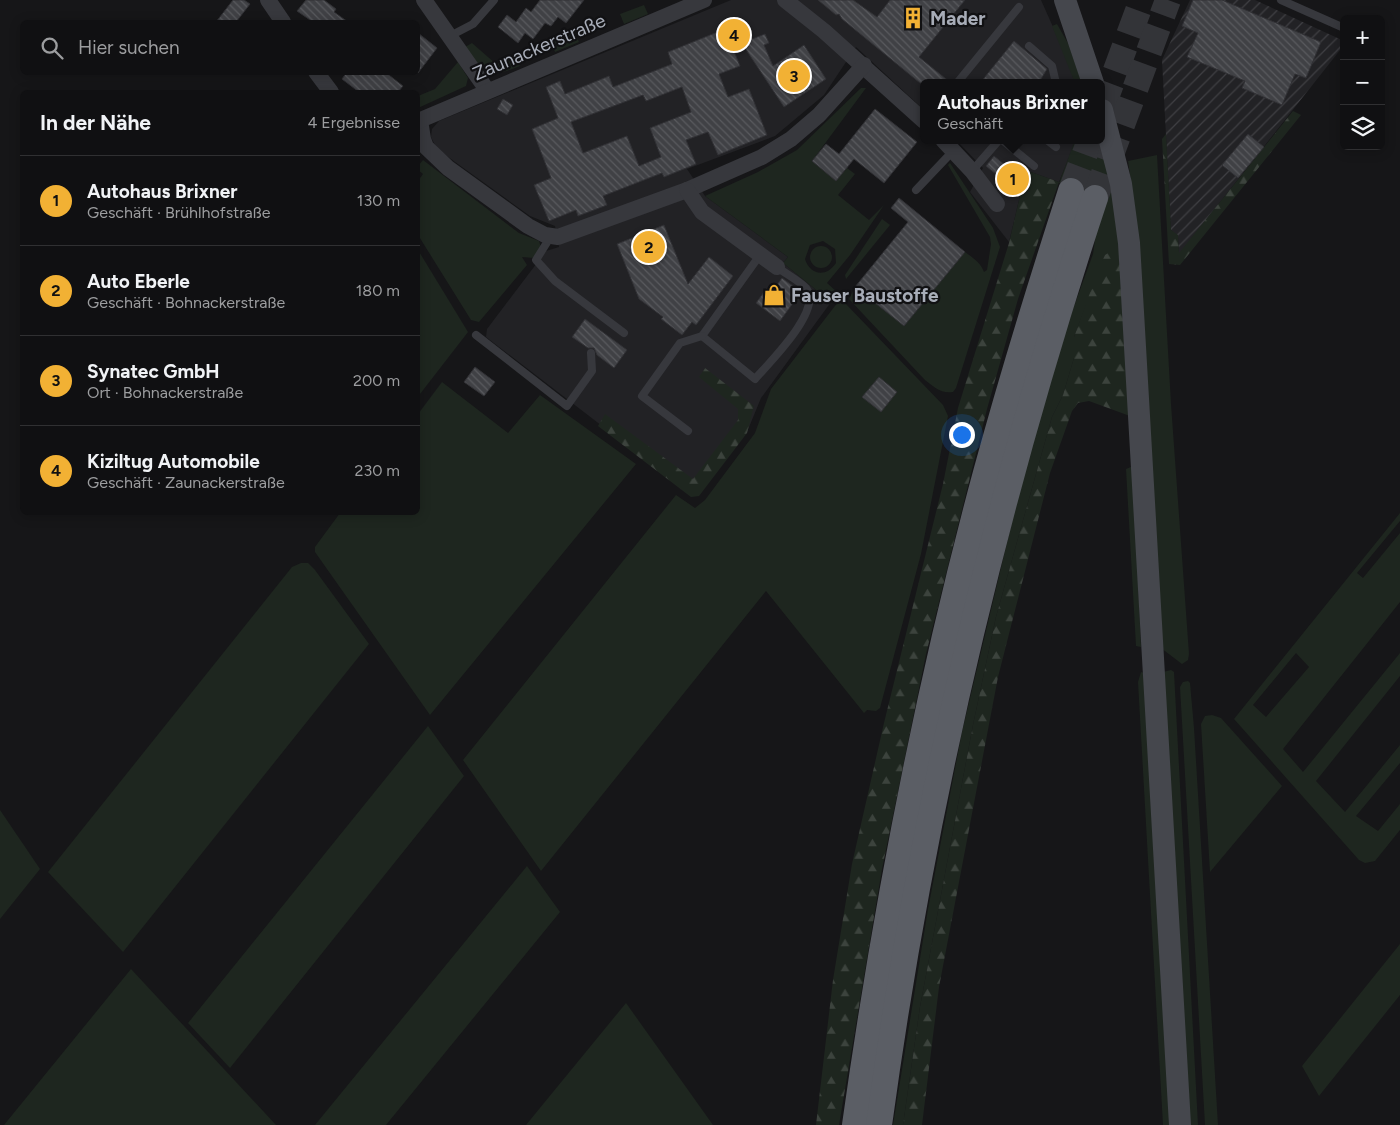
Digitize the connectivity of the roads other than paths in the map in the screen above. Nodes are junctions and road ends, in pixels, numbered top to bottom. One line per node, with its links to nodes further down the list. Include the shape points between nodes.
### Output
1 (268, 0): 9 (street)
2 (424, 0): 11 (street)
3 (494, 0): 11 (lane, via 473,24)
4 (704, 0): 19 (street, Zaunackerstraße)
5 (1065, 0): 17 (main road)
6 (1281, 0): 10 (lane)
7 (790, 2): 13 (street)
8 (1019, 7): 15 (lane)
9 (282, 20)
10 (1340, 26)
11 (450, 36): 19 (street)
12 (1029, 46): 16 (lane, via 1052,66)
13 (864, 65): 20 (street); 31 (street, via 832,103 791,139 748,164)
14 (318, 75): 18 (street)
15 (960, 79)
16 (1055, 79)
17 (1092, 79)
18 (330, 90)
19 (487, 90): 21 (street, Zaunackerstraße)
20 (920, 117)
21 (420, 119)
22 (1105, 122): 44 (main road, via 1121,184 1129,243)
23 (420, 130): 34 (street, via 422,139 438,159 528,226)
24 (997, 144): 30 (lane)
25 (1006, 144): 29 (lane)
26 (1052, 144): 28 (lane)
27 (948, 146): 30 (street); 32 (lane)
28 (1056, 147)
29 (1034, 166)
30 (972, 171): 33 (street)
31 (688, 190): 34 (street, via 580,231); 35 (street, via 702,212)
32 (916, 190)
33 (997, 204)
34 (551, 236): 37 (lane, via 536,260 555,281)
35 (760, 255): 36 (street); 39 (lane)
36 (777, 267): 39 (lane, via 806,288 810,296 809,306 788,340 755,379)
37 (624, 333)
38 (476, 335): 40 (lane, via 567,406 592,371)
39 (702, 336): 41 (lane, via 680,343 642,396)
40 (592, 353)
41 (688, 431)
42 (856, 1125): 43 (highway, via 893,885 946,631 998,430 1083,195 963,663 915,893)
43 (879, 1125)
44 (1180, 1125)

